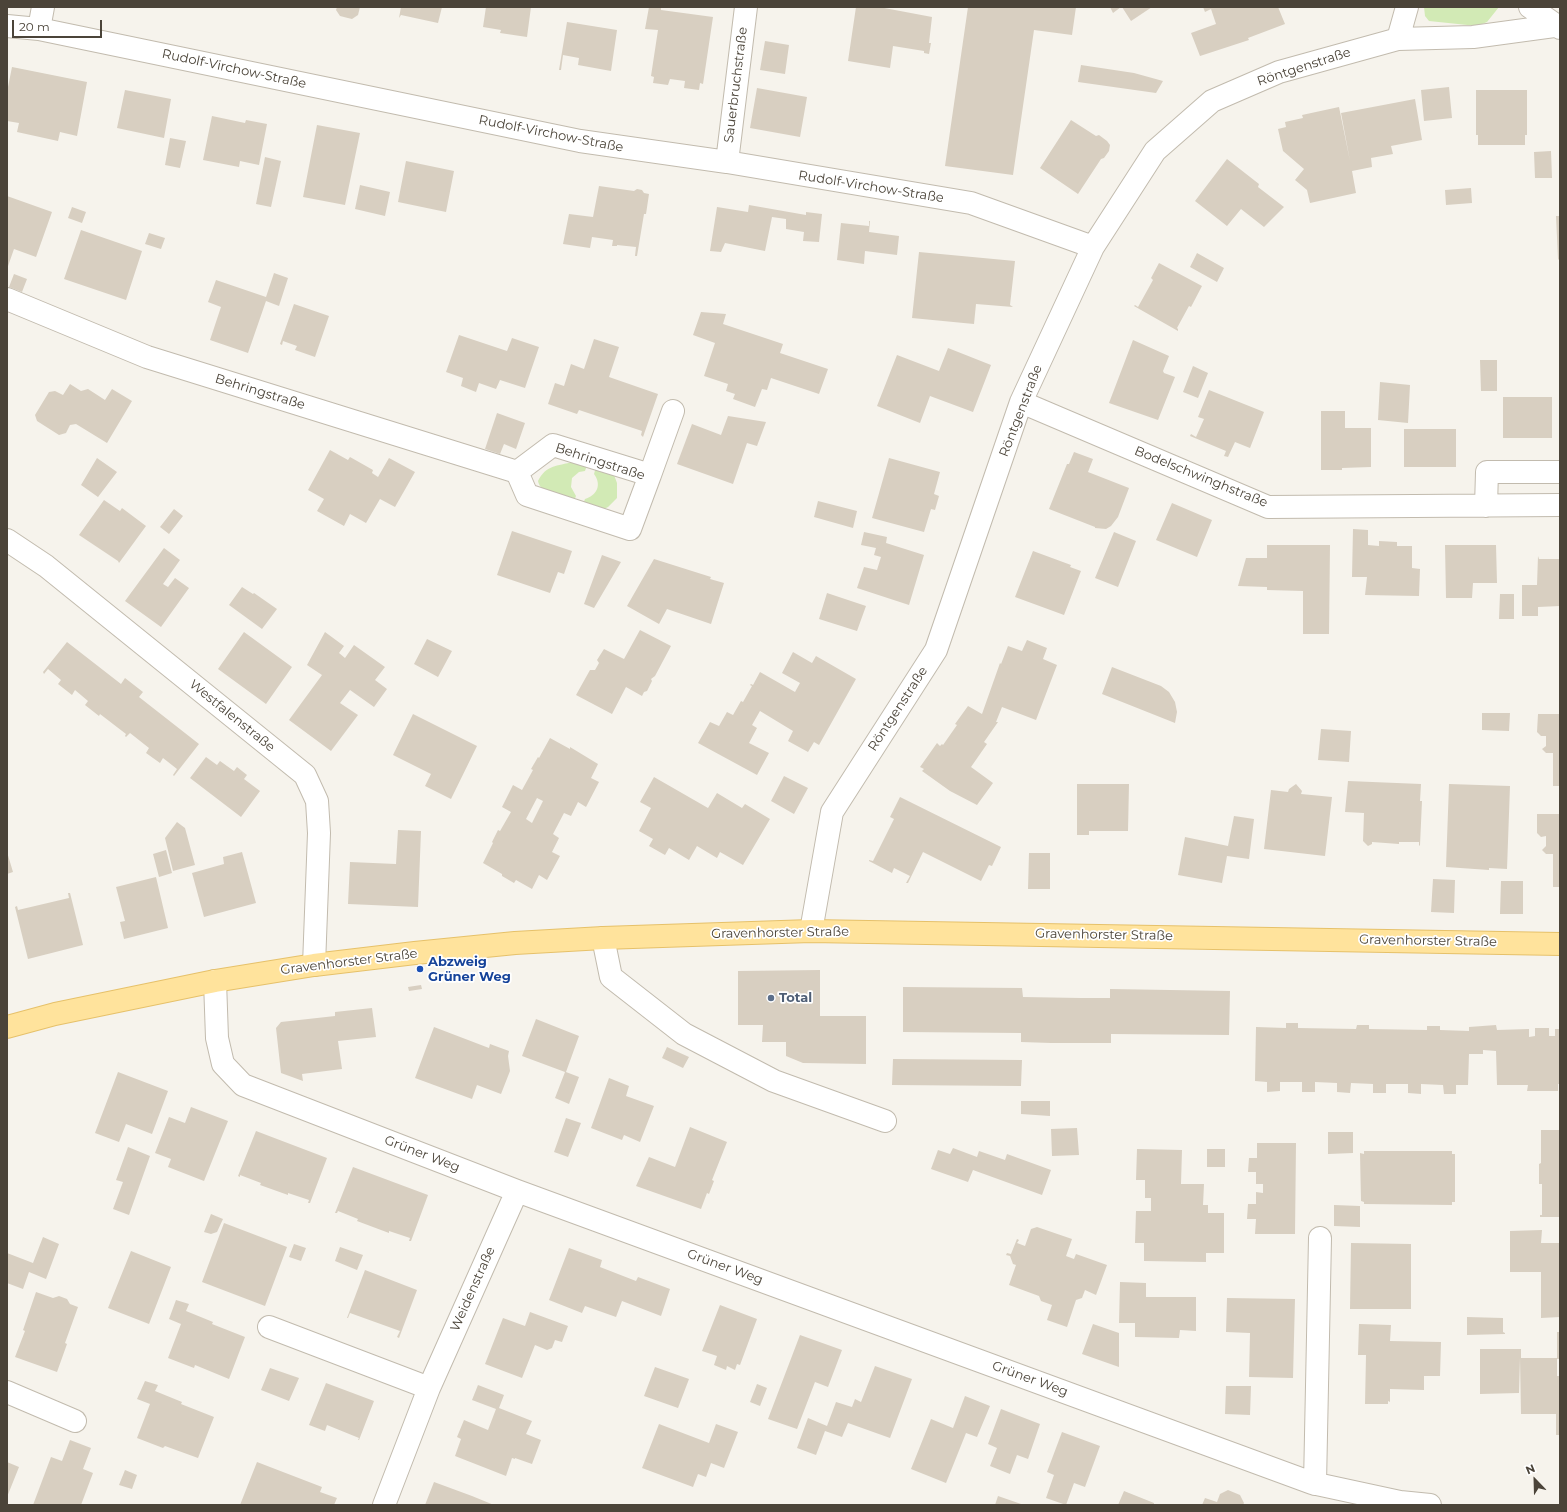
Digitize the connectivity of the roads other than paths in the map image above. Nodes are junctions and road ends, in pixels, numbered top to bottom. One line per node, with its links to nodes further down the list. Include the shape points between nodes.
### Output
1 (43, 7): 7 (street)
2 (746, 7): 9 (street, Sauerbruchstraße)
3 (1407, 7): 8 (street)
4 (1530, 7): 6 (street)
5 (7, 26): 7 (street, Rudolf-Virchow-Straße)
6 (1557, 27): 8 (street, Röntgenstraße, via 1473,37)
7 (39, 29): 9 (street, Rudolf-Virchow-Straße, via 580,141)
8 (1398, 39): 10 (street, Röntgenstraße, via 1279,72 1212,101 1155,151)
9 (727, 162): 10 (street, Rudolf-Virchow-Straße, via 971,203)
10 (1093, 247): 12 (street, Röntgenstraße)
11 (7, 299): 14 (street, Behringstraße, via 147,357)
12 (1022, 402): 18 (street, Bodelschwinghstraße, via 1268,507); 20 (street, Röntgenstraße, via 936,650 832,812)
13 (673, 411): 16 (street)
14 (517, 472): 16 (street, Behringstraße, via 553,445); 16 (street, Behringstraße, via 527,495 630,529)
15 (1560, 472): 18 (street, via 1487,472)
16 (650, 476)
17 (1560, 505): 18 (street, Bodelschwinghstraße)
18 (1486, 506)
19 (7, 540): 23 (street, Westfalenstraße, via 46,566 305,775 317,801 319,834)
20 (811, 930): 21 (main road, Gravenhorster Straße); 22 (main road, Gravenhorster Straße)
21 (603, 938): 23 (main road, Gravenhorster Straße, via 515,943); 26 (street, via 612,977 684,1034 774,1081)
22 (1560, 944)
23 (314, 965): 24 (main road, Gravenhorster Straße)
24 (216, 981): 25 (main road, Gravenhorster Straße, via 55,1014); 27 (street, Grüner Weg, via 217,1038 223,1064 243,1085)
25 (7, 1027)
26 (885, 1121)
27 (517, 1191): 30 (street, Weidenstraße); 33 (street, Grüner Weg)
28 (1320, 1238): 33 (street)
29 (270, 1328): 30 (street)
30 (429, 1388): 34 (street, Weidenstraße)
31 (7, 1392): 32 (street)
32 (75, 1420)
33 (1315, 1484): 35 (street, Grüner Weg, via 1400,1502)
34 (384, 1505)
35 (1430, 1505)

